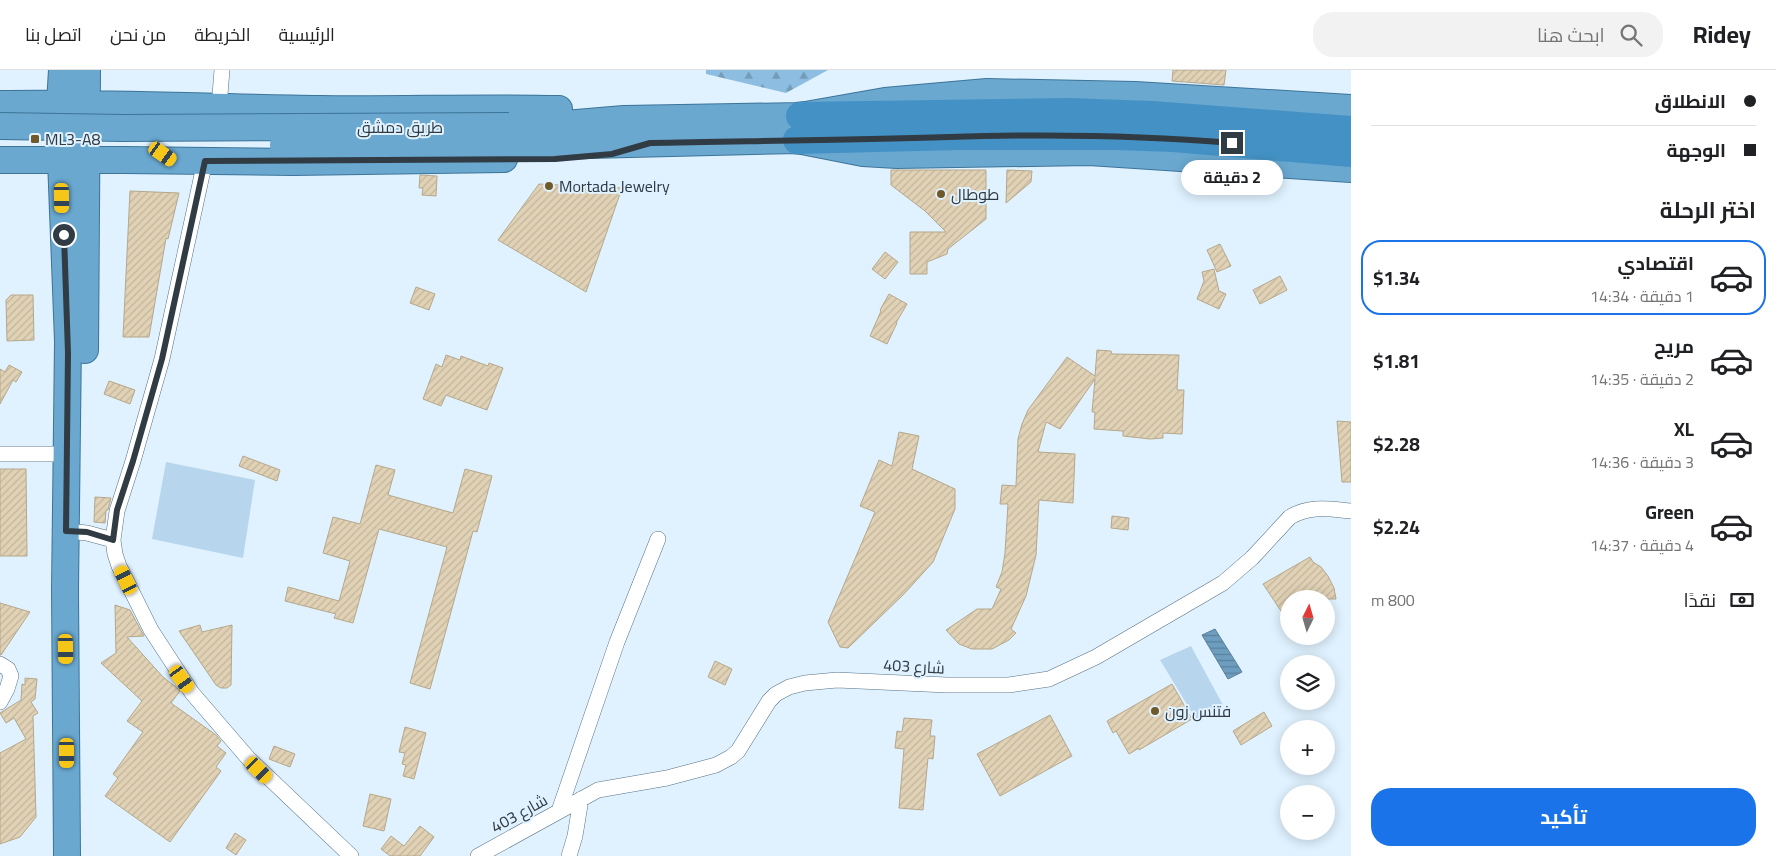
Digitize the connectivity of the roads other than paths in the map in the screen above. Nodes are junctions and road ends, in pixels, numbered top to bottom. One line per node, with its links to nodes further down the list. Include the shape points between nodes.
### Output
1 (55, 70): 12 (highway, via 42,92)
2 (62, 70): 6 (highway)
3 (87, 70): 7 (highway)
4 (94, 70): 8 (highway, via 110,94)
5 (222, 70): 10 (street)
6 (60, 103): 7 (highway); 12 (highway); 20 (highway)
7 (87, 103): 8 (highway); 21 (highway)
8 (138, 105): 9 (highway)
9 (175, 106): 10 (highway); 23 (highway, via 156,112 146,128 152,146)
10 (219, 107): 13 (highway, via 343,110 515,107 584,110)
11 (1351, 108): 14 (highway, via 1135,94 987,92 885,101)
12 (1, 111): 16 (highway, طريق دمشق, bridge, via 122,128); 19 (highway, via 11,119 15,137)
13 (624, 119): 14 (highway, طريق دمشق); 16 (highway, طريق دمشق, via 542,126)
14 (798, 128): 15 (highway, via 1069,112); 17 (highway, طريق دمشق); 18 (highway, via 959,136 1173,138); 25 (highway, via 863,153 1089,152)
15 (1351, 130)
16 (506, 137): 17 (highway, طريق دمشق); 19 (highway, طريق دمشق, bridge)
17 (650, 143): 24 (highway, via 612,154 570,159)
18 (1351, 153)
19 (3, 155): 20 (highway); 26 (highway, via 32,166 45,177)
20 (61, 160): 21 (highway); 26 (highway)
21 (87, 160): 22 (highway); 26 (highway)
22 (123, 160): 23 (highway); 26 (highway, via 105,172)
23 (172, 160): 24 (highway)
24 (205, 161): 32 (street, via 164,353 117,510)
25 (1351, 169)
26 (75, 217): 28 (highway, via 68,341); 30 (highway)
27 (0, 454): 28 (street)
28 (67, 454): 30 (highway)
29 (1351, 512): 35 (street, شارع 403, via 1318,508 1297,513 1223,583 1096,657 1049,679 1009,685 837,680 789,687 769,701 738,751 716,766 598,790)
30 (73, 531): 32 (street); 37 (highway); 38 (highway)
31 (658, 539): 36 (street, via 617,642)
32 (113, 540): 39 (street, via 119,566 151,630 192,693 248,758)
33 (0, 664): 34 (street, via 8,669 11,676)
34 (0, 702)
35 (581, 799): 36 (street, شارع 403); 41 (street)
36 (559, 811): 40 (street, شارع 403)
37 (68, 856)
38 (81, 856)
39 (351, 856)
40 (478, 856)
41 (569, 856)

